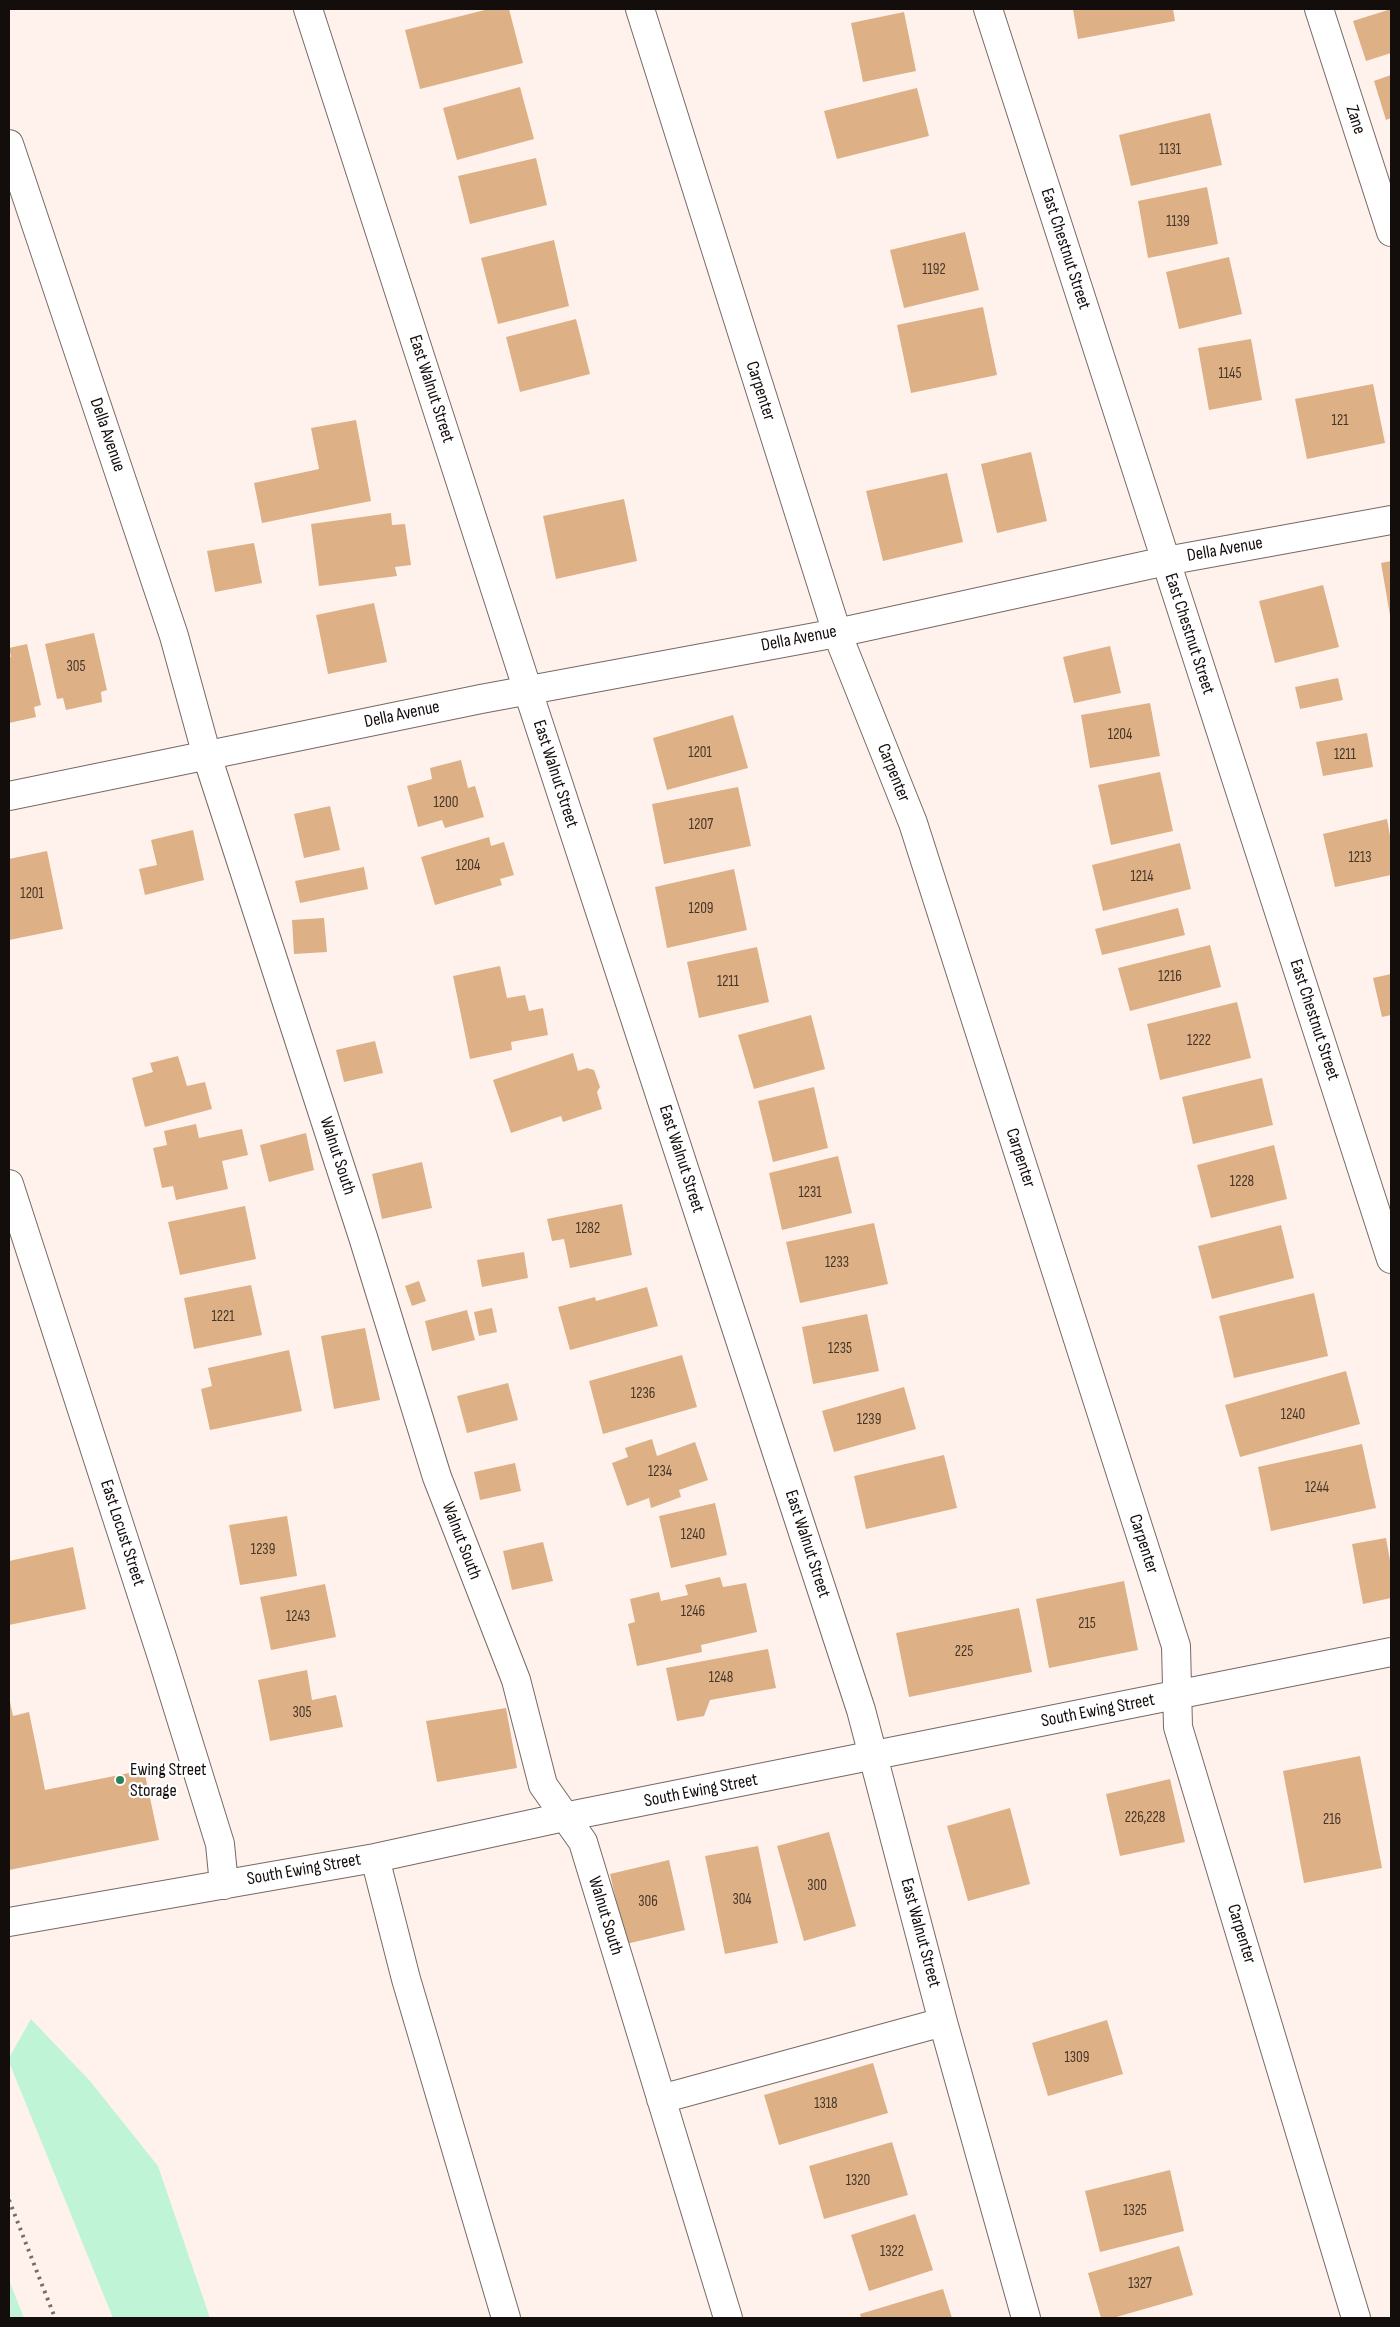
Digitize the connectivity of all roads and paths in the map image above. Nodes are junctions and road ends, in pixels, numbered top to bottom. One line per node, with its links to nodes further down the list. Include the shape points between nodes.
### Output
1 (308, 9): 10 (street, East Walnut Street)
2 (640, 9): 9 (street, Carpenter)
3 (988, 9): 8 (street, East Chestnut Street)
4 (1319, 9): 6 (street, Zane)
5 (9, 144): 11 (street, Della Avenue, via 174,636)
6 (1391, 227)
7 (1391, 520): 8 (street, Della Avenue)
8 (1166, 561): 9 (street, Della Avenue); 14 (street, East Chestnut Street)
9 (837, 633): 10 (street, Della Avenue); 16 (street, Carpenter, via 913,823 1176,1646)
10 (528, 691): 11 (street, Della Avenue); 17 (street, East Walnut Street)
11 (207, 756): 12 (street, Della Avenue); 18 (street, Walnut South, via 437,1477 516,1680 543,1785)
12 (9, 796)
13 (9, 1184): 20 (street, East Locust Street, via 215,1826)
14 (1391, 1259)
15 (1391, 1652): 16 (street, South Ewing Street)
16 (1177, 1696): 17 (street, South Ewing Street); 27 (street, Carpenter, via 1178,1727)
17 (873, 1755): 18 (street, South Ewing Street); 22 (street, East Walnut Street)
18 (564, 1818): 19 (street, South Ewing Street); 23 (street, Walnut South, via 583,1842)
19 (375, 1858): 20 (street, South Ewing Street); 24 (street, via 406,1979)
20 (224, 1885): 21 (street, South Ewing Street)
21 (9, 1922)
22 (943, 2022): 23 (street); 26 (street, East Walnut Street)
23 (661, 2099): 25 (street, Walnut South)
24 (506, 2318)
25 (728, 2318)
26 (1026, 2318)
27 (1356, 2318)

